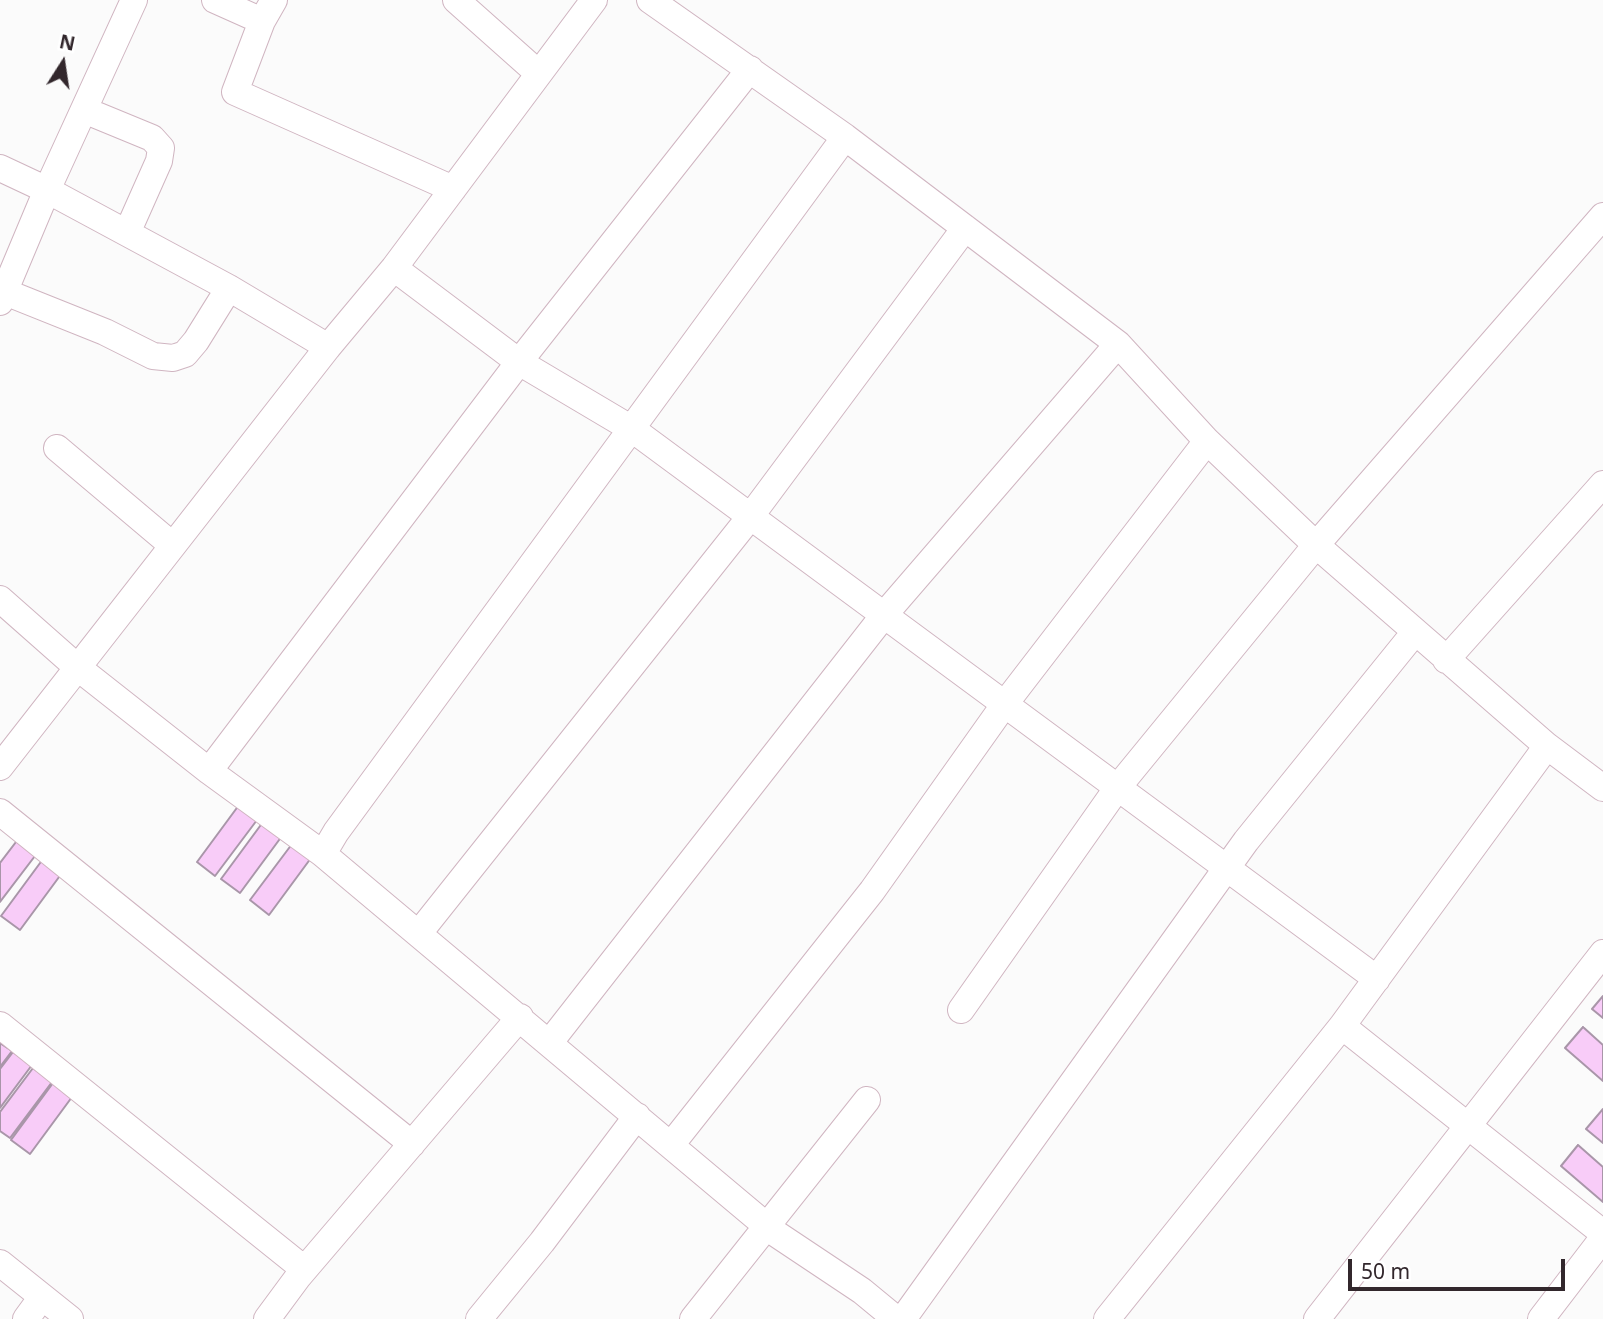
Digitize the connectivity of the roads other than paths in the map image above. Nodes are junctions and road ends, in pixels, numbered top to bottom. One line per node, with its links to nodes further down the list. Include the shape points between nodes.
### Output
1 (134, 0): 9 (street)
2 (215, 0): 6 (street)
3 (456, 0): 8 (street)
4 (594, 0): 8 (street)
5 (650, 0): 7 (street)
6 (268, 11): 12 (street, via 234,92)
7 (750, 69): 10 (street); 22 (street)
8 (538, 73): 12 (street)
9 (84, 110): 13 (street); 16 (street, via 152,138 161,148)
10 (845, 137): 15 (street); 23 (street)
11 (0, 168): 13 (street)
12 (453, 189): 17 (street)
13 (47, 190): 16 (street); 19 (street)
14 (1603, 216): 29 (street)
15 (965, 228): 20 (street); 27 (street)
16 (127, 233): 18 (street)
17 (394, 268): 21 (street); 22 (street)
18 (229, 288): 19 (street, via 196,341 185,354 173,358 153,356 105,332); 21 (street)
19 (1, 295)
20 (1118, 344): 24 (street); 31 (street)
21 (328, 347): 28 (street)
22 (519, 362): 23 (street); 38 (street)
23 (632, 429): 27 (street); 42 (street)
24 (1207, 441): 29 (street); 35 (street)
25 (57, 449): 28 (street)
26 (1603, 484): 33 (street)
27 (750, 517): 31 (street); 44 (street)
28 (172, 545): 34 (street)
29 (1316, 545): 32 (street); 40 (street)
30 (0, 599): 34 (street)
31 (884, 615): 35 (street); 51 (street)
32 (1415, 632): 33 (street); 43 (street)
33 (1446, 660): 36 (street)
34 (77, 667): 37 (street); 38 (street)
35 (1004, 705): 40 (street); 56 (street, via 873,891)
36 (1547, 746): 39 (street); 46 (street)
37 (0, 767)
38 (209, 771): 42 (street)
39 (1601, 782)
40 (1118, 787): 43 (street); 47 (street)
41 (0, 812): 55 (street)
42 (323, 853): 44 (street)
43 (1227, 870): 46 (street); 69 (street)
44 (419, 933): 48 (street)
45 (1603, 953): 54 (street)
46 (1377, 979): 50 (street)
47 (961, 1010)
48 (520, 1017): 51 (street); 55 (street)
49 (0, 1025): 61 (street)
50 (1342, 1026): 54 (street); 70 (street)
51 (550, 1042): 53 (street)
52 (867, 1100): 57 (street)
53 (637, 1116): 56 (street); 66 (street)
54 (1467, 1126): 58 (street); 71 (street)
55 (412, 1144): 61 (street)
56 (671, 1145): 57 (street)
57 (767, 1226): 67 (street); 68 (street)
58 (1603, 1233)
59 (1603, 1238): 72 (street)
60 (0, 1263): 62 (street)
61 (304, 1269): 65 (street)
62 (42, 1297): 63 (street); 64 (street)
63 (26, 1319)
64 (70, 1319)
65 (267, 1319)
66 (479, 1319)
67 (694, 1319)
68 (896, 1319)
69 (903, 1319)
70 (1107, 1319)
71 (1317, 1319)
72 (1541, 1319)

